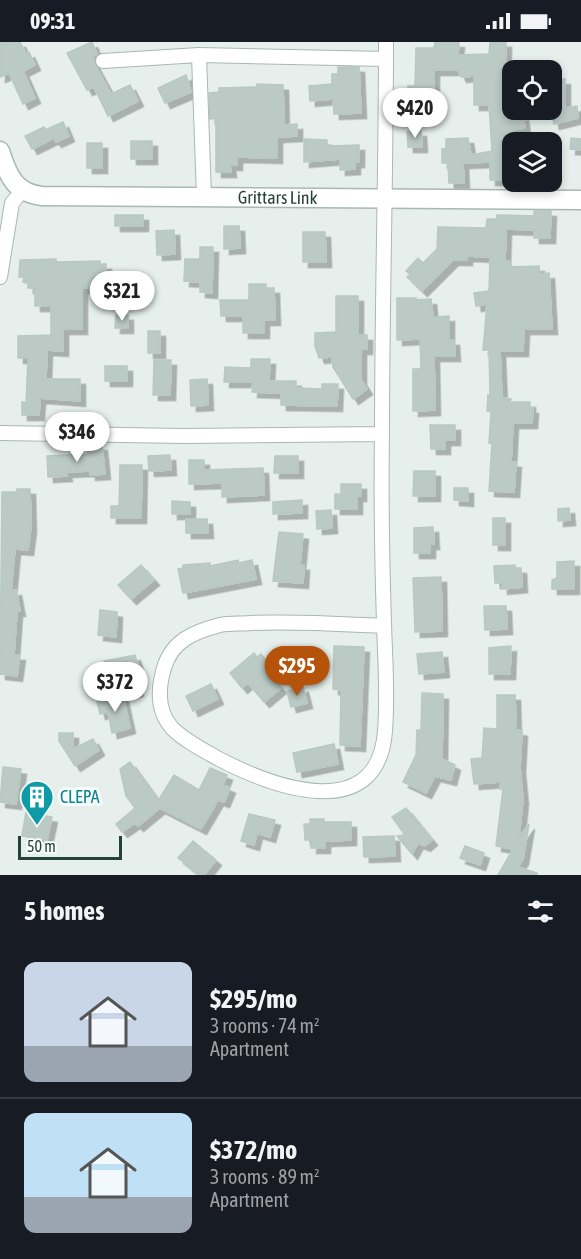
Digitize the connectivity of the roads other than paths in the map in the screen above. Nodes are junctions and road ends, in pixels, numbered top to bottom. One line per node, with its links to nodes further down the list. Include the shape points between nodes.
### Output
1 (386, 42): 3 (street)
2 (199, 55): 3 (street); 4 (street); 7 (street)
3 (386, 59): 8 (street)
4 (103, 61)
5 (0, 152): 6 (street, via 8,175)
6 (22, 191): 7 (street, Grittars Link, via 42,196); 10 (street, via 12,203)
7 (204, 197): 8 (street, Grittars Link)
8 (386, 199): 9 (street, Grittars Link); 12 (street)
9 (581, 200)
10 (0, 277)
11 (0, 432): 12 (street, via 183,436)
12 (382, 434): 13 (street)
13 (384, 626): 13 (street, via 388,696 384,740 376,767 362,782 338,790 303,791 257,777 194,745 171,727 163,712 158,687 167,658 175,644 193,635 221,625 282,622)

